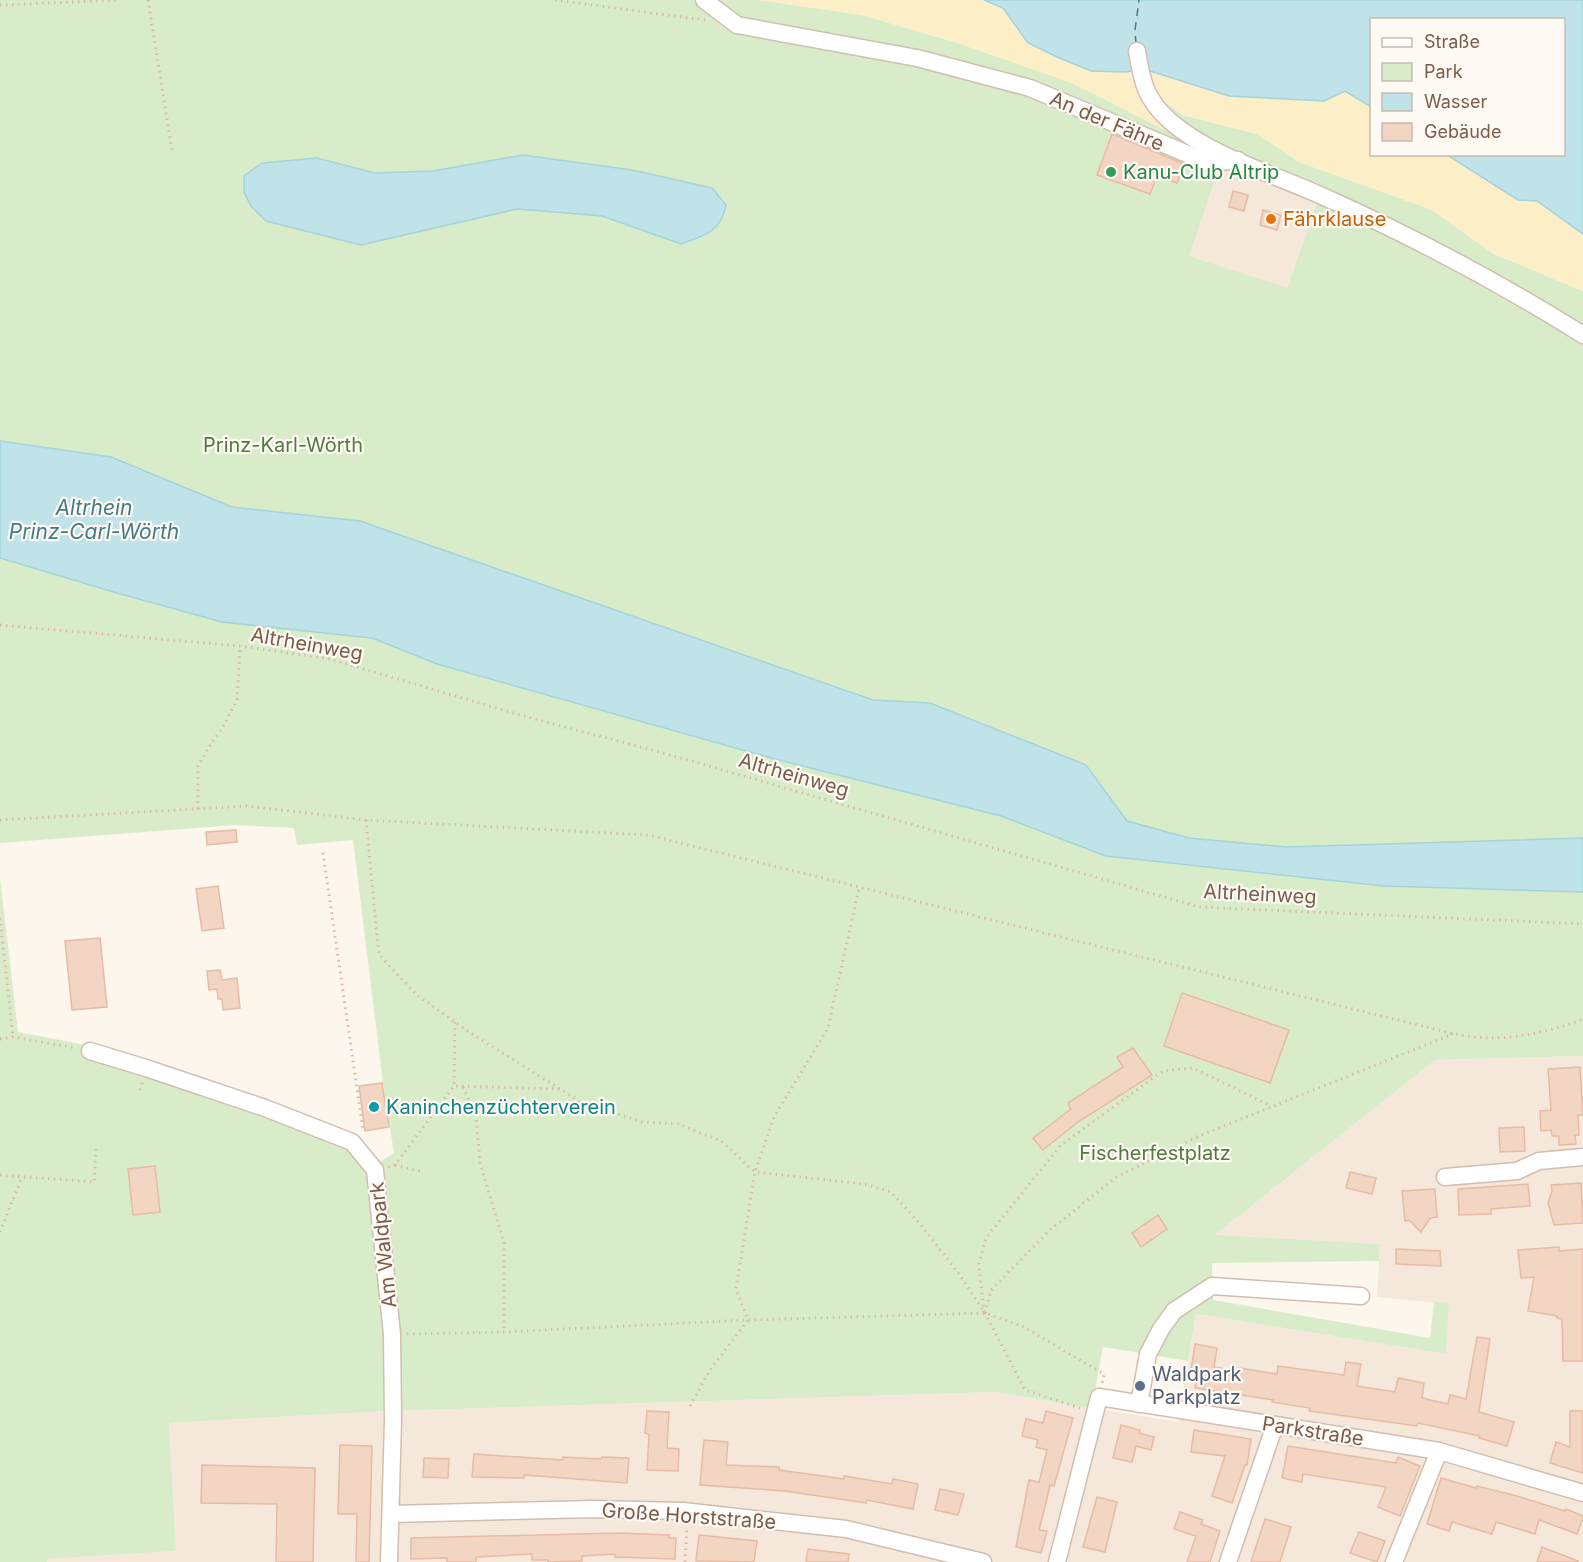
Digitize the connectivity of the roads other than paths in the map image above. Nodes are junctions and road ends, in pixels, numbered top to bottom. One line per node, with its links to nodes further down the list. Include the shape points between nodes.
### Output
1 (704, 0): 3 (street, An der Fähre, via 737,25 917,58 1030,88 1209,164)
2 (1137, 51): 3 (street, via 1140,76 1149,98 1173,123 1214,150)
3 (1238, 160): 4 (street, via 1401,233)
4 (1583, 335)
5 (90, 1051): 13 (street, Am Waldpark, via 352,1142 371,1165 392,1334)
6 (1583, 1157): 7 (street, via 1539,1161 1517,1171)
7 (1445, 1177)
8 (1361, 1296): 9 (street, via 1212,1286 1174,1311 1161,1329 1148,1354)
9 (1139, 1404): 10 (street, Parkstraße); 16 (street, Parkstraße, via 1097,1405)
10 (1275, 1425): 11 (street, Parkstraße); 17 (street)
11 (1439, 1451): 12 (street, Parkstraße); 18 (street)
12 (1583, 1493)
13 (391, 1514): 14 (street, Am Waldpark); 15 (street, Große Horststraße, via 683,1511 846,1529)
14 (389, 1562)
15 (983, 1562)
16 (1057, 1562)
17 (1228, 1562)
18 (1394, 1562)

